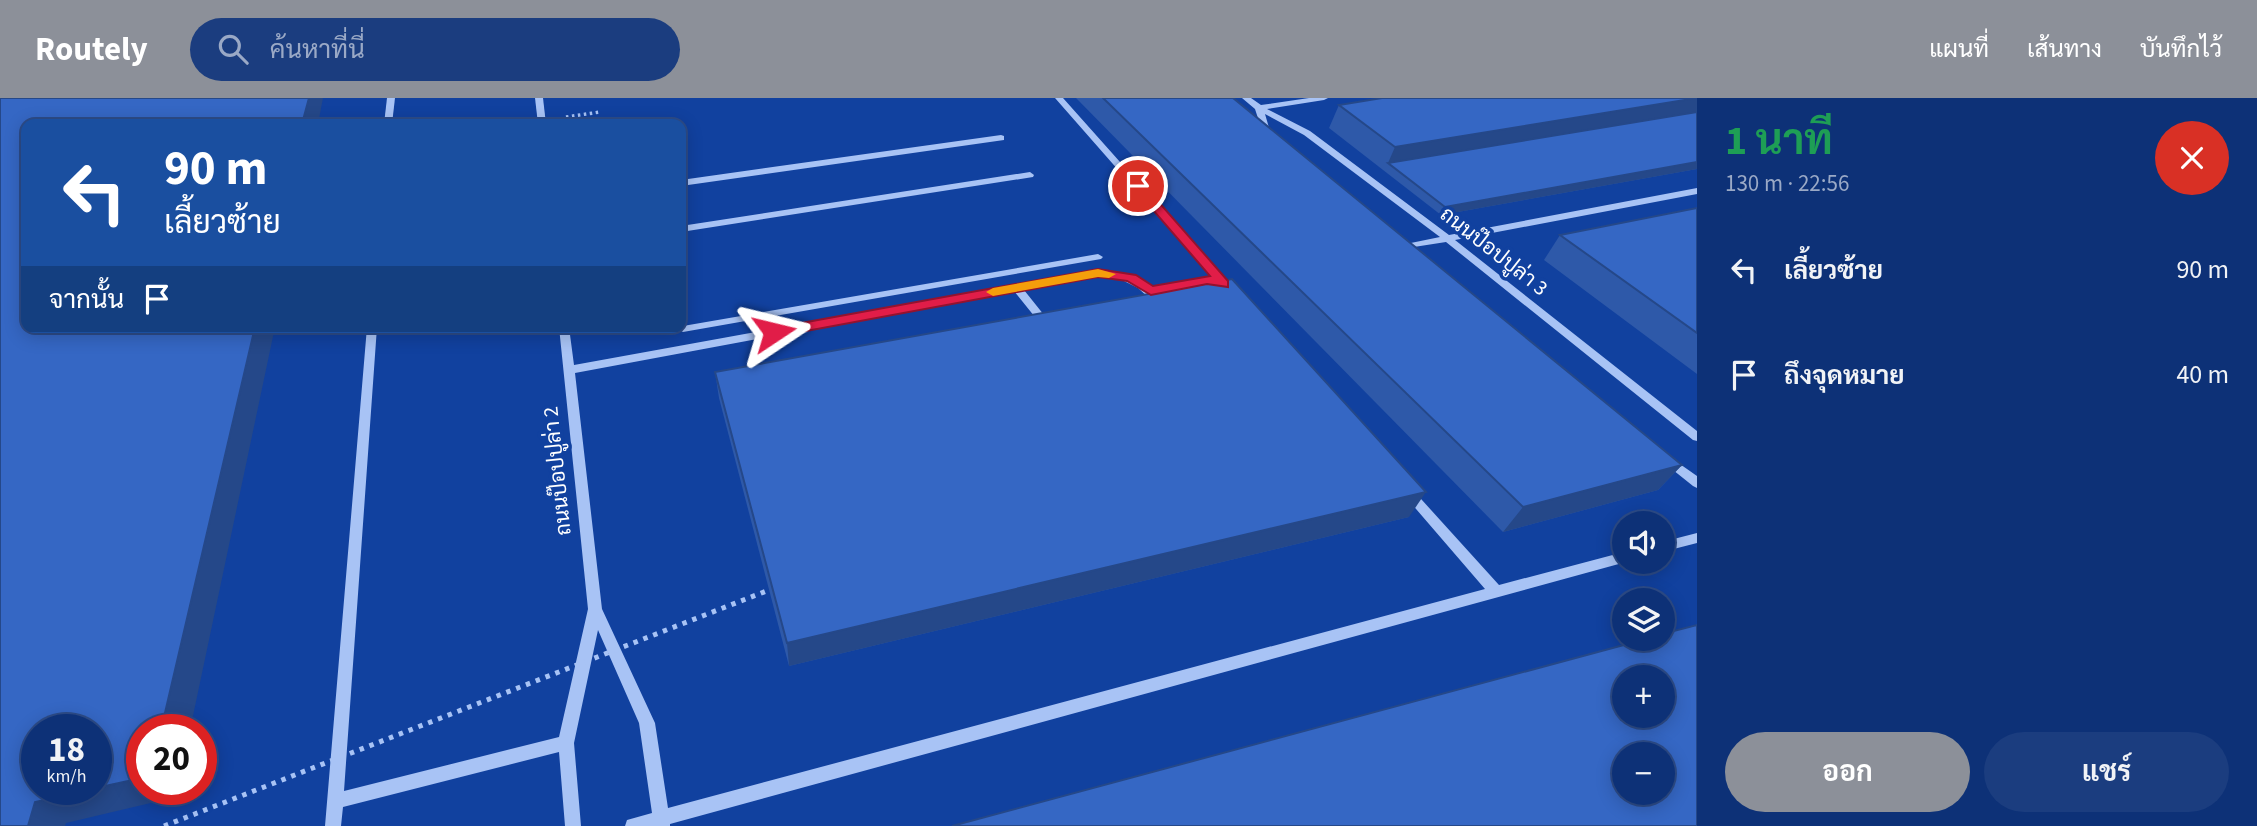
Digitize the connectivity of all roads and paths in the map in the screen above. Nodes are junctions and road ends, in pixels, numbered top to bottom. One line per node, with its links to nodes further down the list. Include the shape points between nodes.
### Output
1 (391, 98): 7 (street)
2 (539, 98): 8 (street)
3 (1059, 98): 20 (street)
4 (1246, 98): 6 (street, ถนนป๊อปปูล่า 3)
5 (1324, 98): 6 (street)
6 (1259, 108): 10 (street, via 1269,138); 16 (street, ถนนป๊อปปูล่า 3, via 1307,133)
7 (389, 119)
8 (541, 119)
9 (1001, 138): 12 (street)
10 (1279, 146)
11 (1030, 175): 14 (street)
12 (686, 182)
13 (1697, 191): 16 (street)
14 (686, 228)
15 (1394, 239): 17 (street)
16 (1448, 239): 17 (street); 30 (street, ถนนป๊อปปูล่า 3)
17 (1404, 247): 18 (street)
18 (1415, 256)
19 (1098, 257): 25 (street)
20 (1224, 284): 22 (street, via 1207,280); 23 (street)
21 (1017, 288): 22 (street, via 1098,273 1131,278); 28 (street); 29 (street)
22 (1151, 291): 24 (street)
23 (1242, 305)
24 (1171, 314)
25 (686, 328)
26 (372, 333): 41 (street)
27 (565, 333): 29 (street, ถนนป๊อปปูล่า 2)
28 (1055, 336)
29 (569, 370): 39 (street, ถนนป๊อปปูล่า 2)
30 (1697, 437)
31 (1654, 448): 33 (street)
32 (1397, 480): 38 (street)
33 (1697, 483)
34 (1697, 538): 35 (street)
35 (1675, 544)
36 (1612, 561): 38 (street)
37 (769, 590): 43 (path, bridge)
38 (1496, 592): 42 (street)
39 (595, 609): 40 (street, ถนนป๊อปปูล่า 2); 42 (street, ถนนป๊อปปูล่า 2, via 647,723)
40 (566, 743): 41 (street); 45 (street, ถนนป๊อปปูล่า 2)
41 (336, 801): 44 (street)
42 (661, 823): 46 (street)
43 (164, 826)
44 (333, 826)
45 (573, 826)
46 (633, 826)

